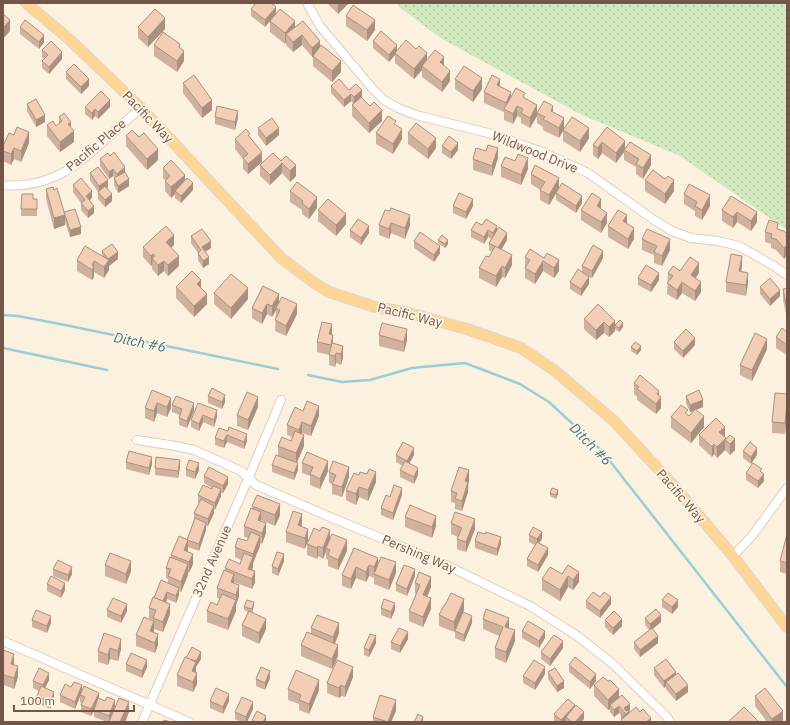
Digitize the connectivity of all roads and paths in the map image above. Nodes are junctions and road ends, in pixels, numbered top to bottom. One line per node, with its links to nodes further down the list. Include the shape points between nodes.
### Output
1 (26, 3): 3 (main road, Pacific Way, via 69,39)
2 (307, 3): 5 (street, Wildwood Drive, via 320,26 372,88 384,100 398,108 492,134 542,152 588,173 672,231 691,238 739,246)
3 (140, 108): 4 (street, Pacific Place, via 69,170 36,183); 10 (main road, Pacific Way, via 281,258 313,282 329,292 375,307 405,312 470,330 521,348 554,370 614,421)
4 (3, 185)
5 (787, 275)
6 (281, 400): 8 (street, 32nd Avenue)
7 (137, 440): 8 (street, Pershing Way, via 194,450 241,471)
8 (248, 479): 13 (street, 32nd Avenue); 16 (street, Pershing Way, via 269,491 444,564 530,606 576,635 612,664)
9 (787, 488): 10 (street, via 752,536)
10 (733, 556): 11 (main road, Pacific Way)
11 (787, 627)
12 (3, 641): 13 (street)
13 (149, 705): 14 (street, 32nd Avenue); 15 (street)
14 (142, 722)
15 (188, 722)
16 (670, 722)

